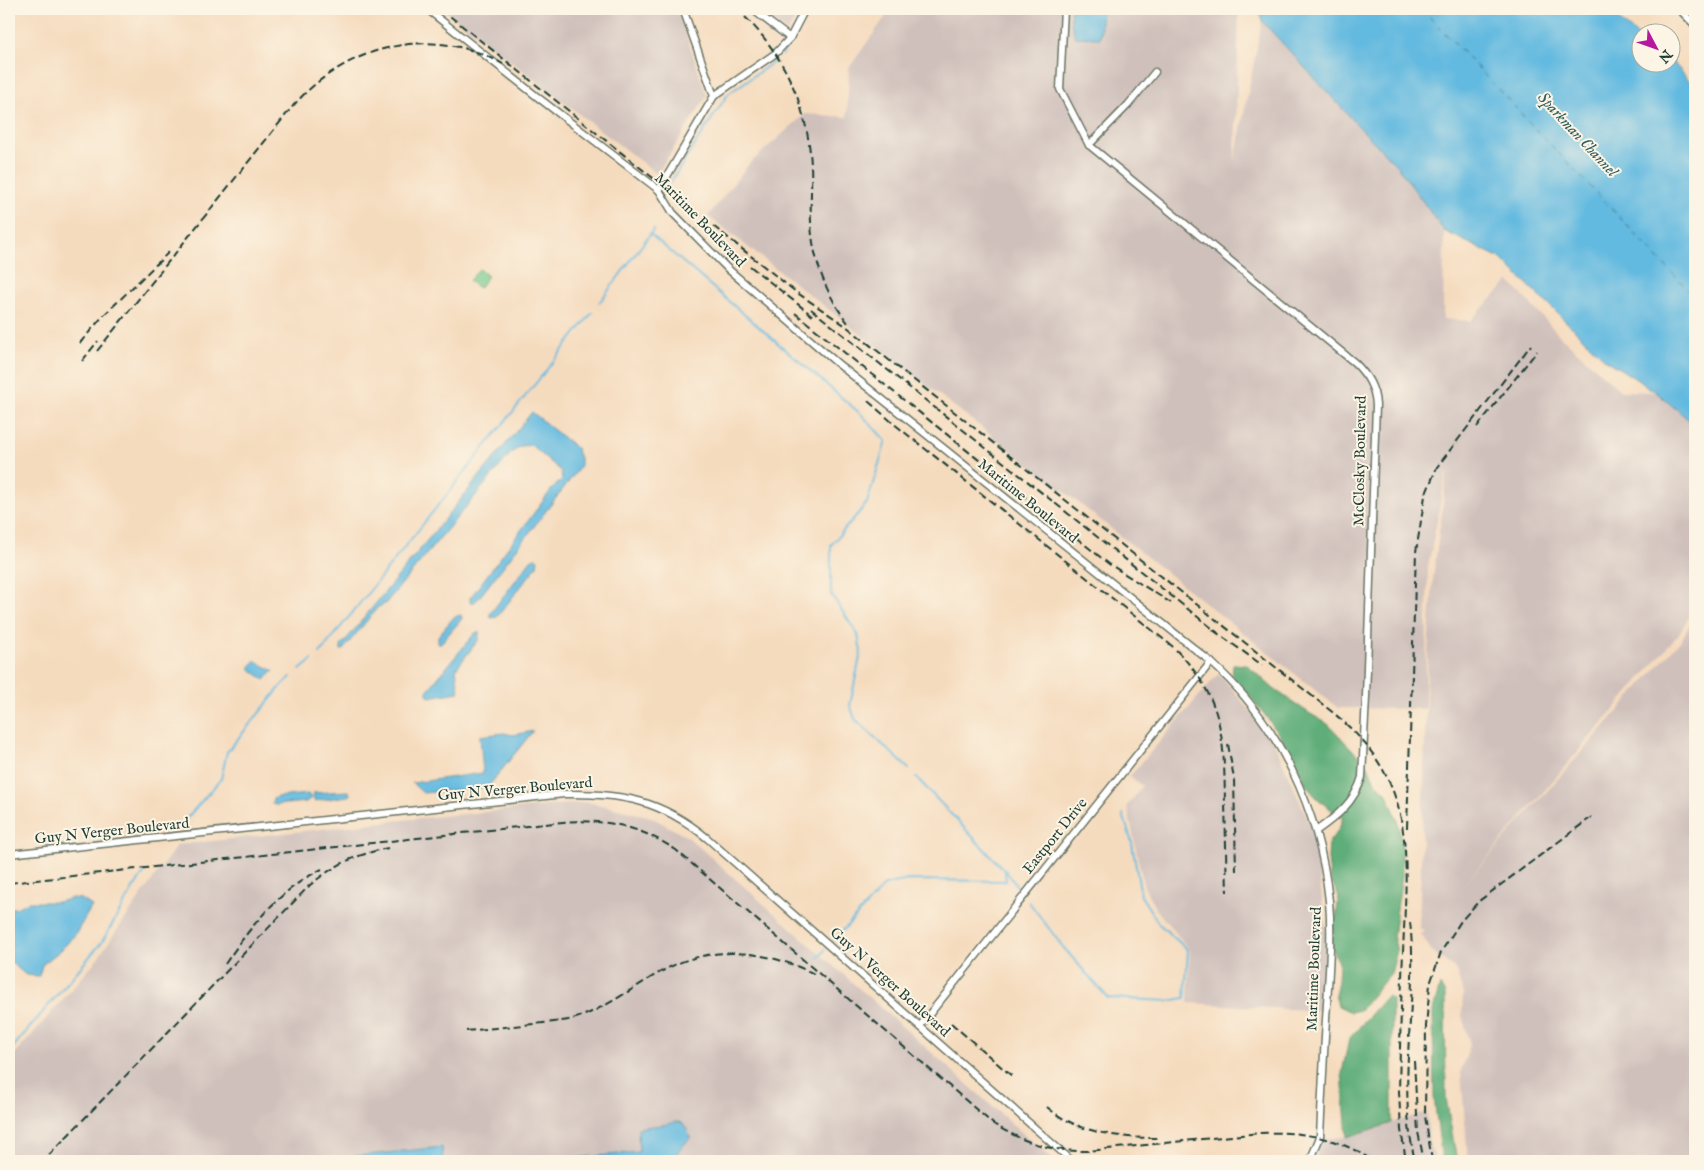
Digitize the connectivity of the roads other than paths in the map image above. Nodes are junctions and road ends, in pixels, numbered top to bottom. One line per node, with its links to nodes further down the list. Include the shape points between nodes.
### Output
1 (427, 9): 12 (street, Maritime Boulevard)
2 (683, 9): 10 (street)
3 (752, 9): 8 (street)
4 (805, 9): 8 (street)
5 (1064, 9): 11 (street, McClosky Boulevard, via 1060,89)
6 (1679, 9): 7 (street)
7 (1695, 24)
8 (790, 38): 10 (street, via 776,53)
9 (1155, 72): 11 (street)
10 (714, 96): 12 (street)
11 (1089, 145): 14 (street, McClosky Boulevard, via 1355,363 1373,387 1376,404 1362,777 1345,808)
12 (659, 190): 13 (street, Maritime Boulevard, via 673,212 728,269 830,357)
13 (1211, 662): 14 (street, Maritime Boulevard, via 1244,695 1274,738 1298,782); 16 (street, Eastport Drive)
14 (1316, 831): 18 (street, Maritime Boulevard, via 1326,876 1330,935 1320,1136)
15 (9, 854): 16 (street, Guy N Verger Boulevard, via 564,794 594,793 628,798 647,802 694,827)
16 (920, 1026): 17 (street, Guy N Verger Boulevard)
17 (1072, 1161)
18 (1310, 1161)

